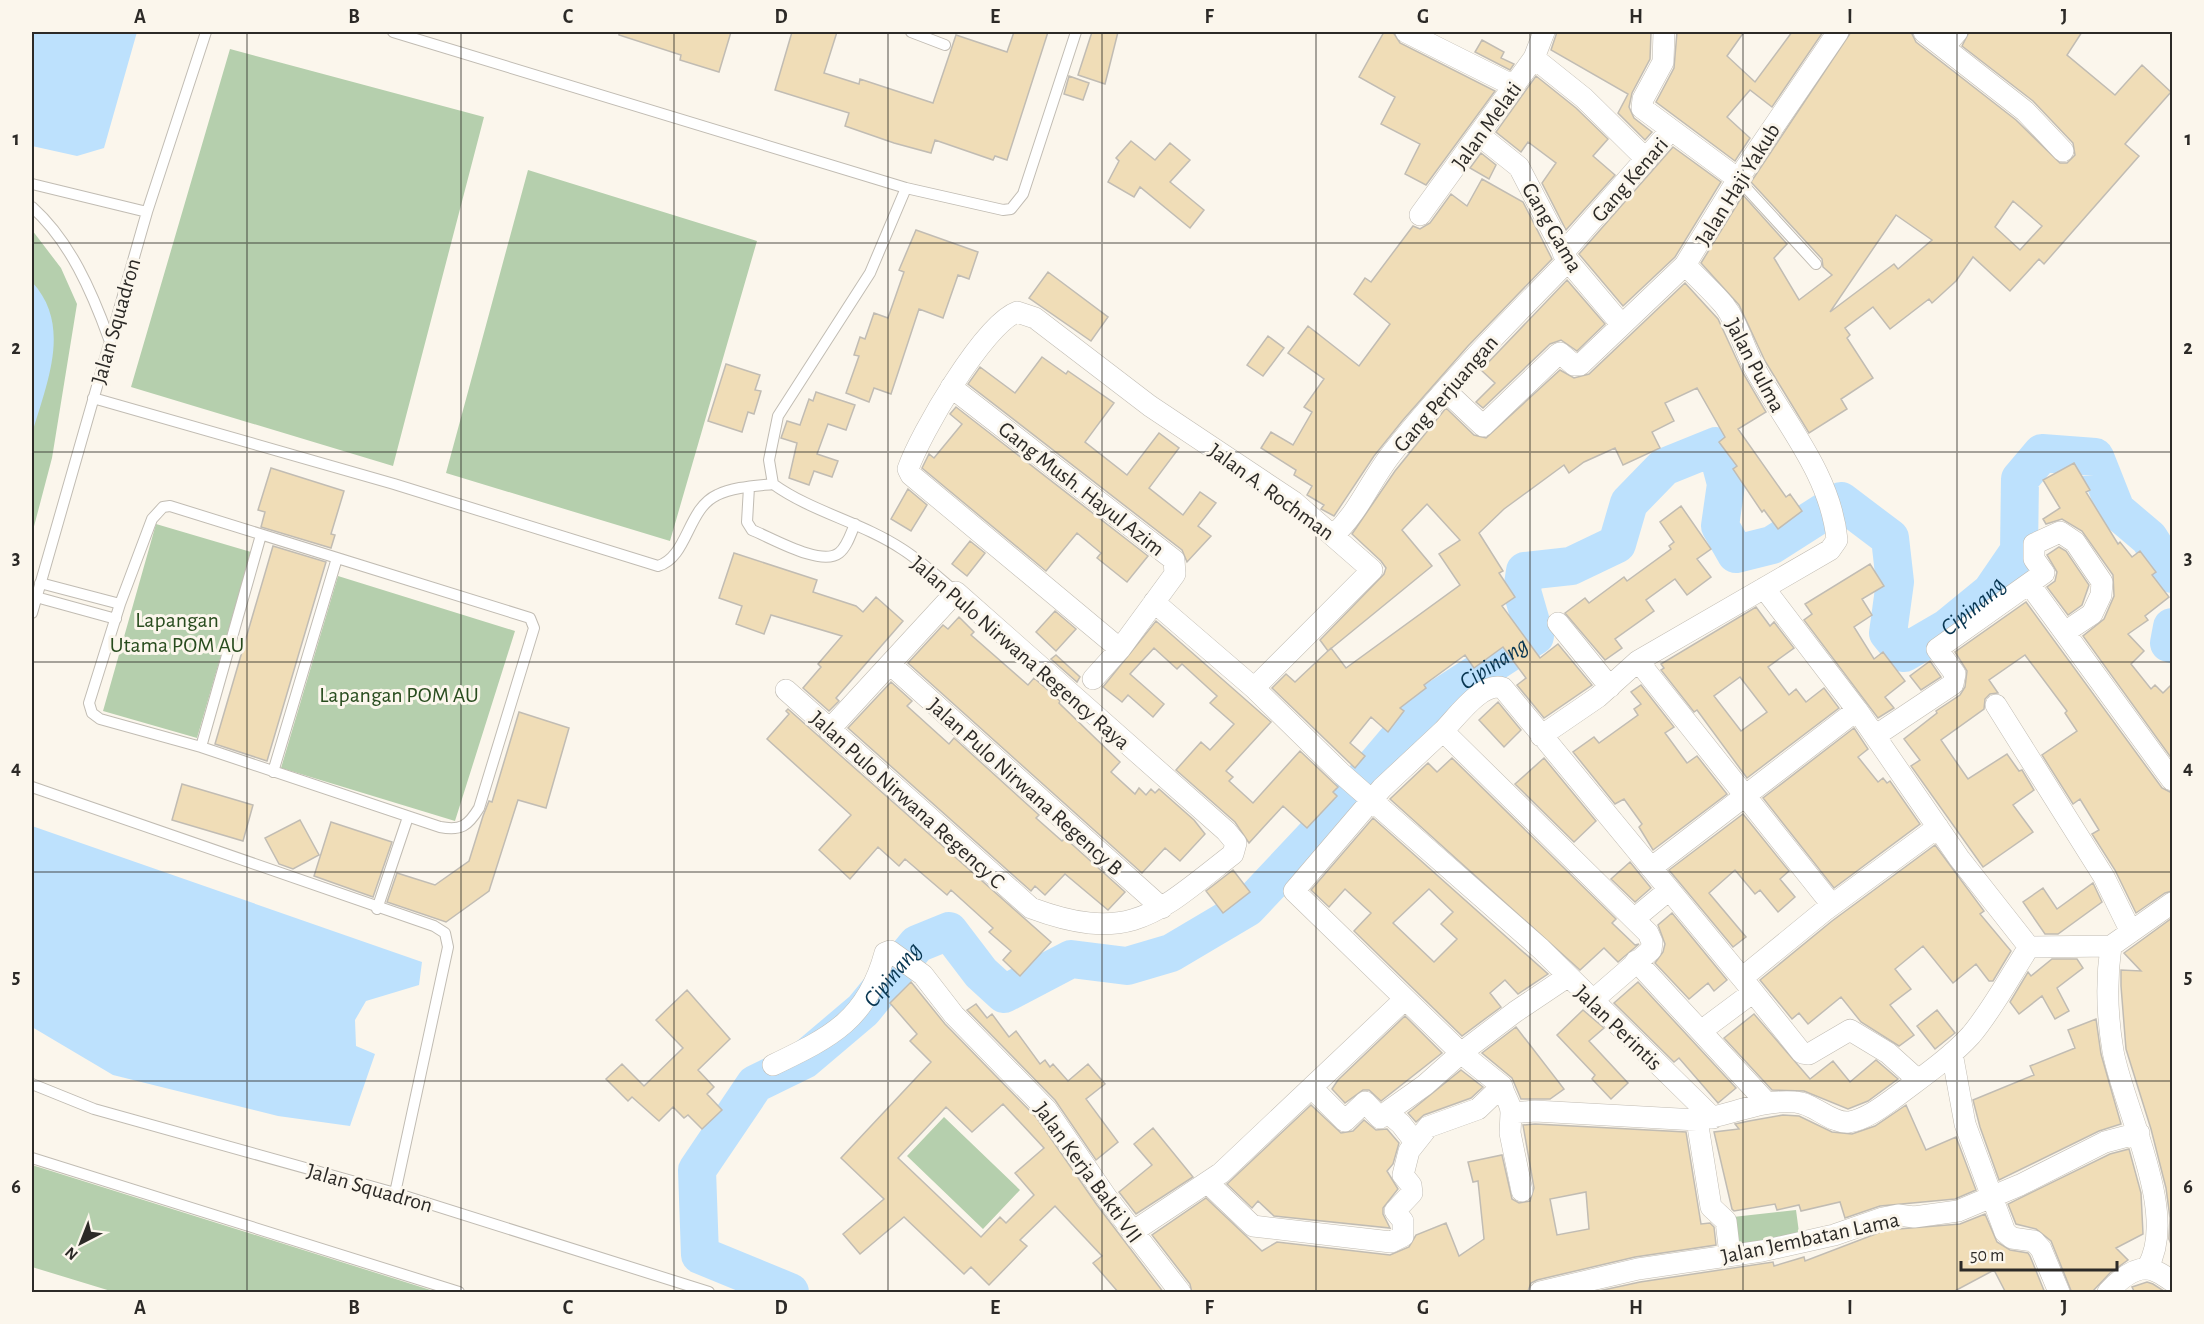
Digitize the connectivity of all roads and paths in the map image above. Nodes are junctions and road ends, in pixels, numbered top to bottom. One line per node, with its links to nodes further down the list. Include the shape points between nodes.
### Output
1 (206, 32): 22 (lane, Jalan Squadron)
2 (393, 32): 20 (lane)
3 (911, 32): 11 (lane)
4 (1076, 32): 20 (lane, via 1019,203 1011,209 993,209)
5 (1406, 32): 13 (street)
6 (1544, 32): 12 (street, Jalan Melati)
7 (1664, 32): 14 (street, via 1663,62 1641,106)
8 (1838, 32): 18 (street, Jalan Haji Yakub)
9 (1924, 32): 10 (street)
10 (1951, 39): 16 (street)
11 (945, 45)
12 (1534, 58): 13 (street, Jalan Melati); 17 (street, via 1584,98)
13 (1514, 87): 15 (street, Jalan Melati)
14 (1670, 131): 17 (street, Gang Kenari); 18 (street)
15 (1479, 135): 23 (street, Jalan Melati); 24 (street, Gang Gama, via 1519,166)
16 (2063, 151)
17 (1647, 160): 24 (street, Gang Kenari)
18 (1738, 179): 25 (lane); 26 (street, Jalan Haji Yakub)
19 (32, 184): 22 (lane)
20 (906, 188): 32 (lane, via 870,273 778,416 769,460)
21 (32, 207): 28 (lane, via 70,254 95,298)
22 (147, 212): 28 (lane, Jalan Squadron)
23 (1420, 215)
24 (1566, 257): 27 (street, Gang Gama); 30 (street, Gang Perjuangan)
25 (1816, 264)
26 (1685, 265): 27 (street, Jalan Haji Yakub); 40 (street, Jalan Pulma, via 1733,319 1753,364 1817,472 1835,523 1837,540 1830,550)
27 (1622, 325): 30 (street, Jalan Haji Yakub, via 1580,365 1557,354 1485,426)
28 (110, 340): 31 (lane, Jalan Squadron)
29 (951, 387): 35 (street, Jalan A. Rochman, via 1001,321 1017,312 1035,318 1150,406); 43 (street, Gang Mush. Hayul Azim, via 1174,560 1175,574); 49 (street, via 911,462 911,475)
30 (1445, 390): 35 (street, Gang Perjuangan, via 1390,456 1357,511)
31 (93, 398): 33 (lane, via 394,484 658,566 670,560 705,503 717,494); 38 (lane, Jalan Squadron)
32 (773, 484): 33 (lane); 34 (lane, Jalan Pulo Nirwana Regency Raya, via 794,499)
33 (749, 487): 34 (lane, via 747,522 752,530 814,556 831,558 841,552)
34 (855, 525): 41 (lane, Jalan Pulo Nirwana Regency Raya, via 902,549)
35 (1339, 530): 54 (street, Jalan A. Rochman, via 1372,570)
36 (261, 535): 37 (lane); 44 (lane, via 163,507 152,519); 62 (lane)
37 (337, 558): 63 (lane); 68 (lane, via 526,616 535,623 479,808 472,820 456,830)
38 (39, 583): 42 (lane, Jalan Squadron); 44 (lane)
39 (2030, 585): 48 (street); 48 (street, via 2044,573 2034,559 2034,544 2060,532 2075,542 2102,582 2092,614); 61 (street, via 1937,649 1955,674 1953,684)
40 (1764, 588): 50 (street); 57 (street)
41 (956, 592): 51 (street); 75 (street, Jalan Pulo Nirwana Regency Raya, via 1236,843 1233,854)
42 (36, 597): 45 (lane, Jalan Squadron); 46 (lane)
43 (1154, 602): 49 (street); 54 (street)
44 (120, 604): 46 (lane)
45 (32, 613)
46 (116, 619): 62 (lane, via 89,704 92,713 99,719)
47 (1557, 622): 53 (street)
48 (2065, 632): 64 (street)
49 (1120, 649): 52 (street)
50 (1638, 661): 53 (street); 66 (street)
51 (890, 664): 58 (street); 75 (street, Jalan Pulo Nirwana Regency B)
52 (1093, 679)
53 (1610, 687): 60 (street)
54 (1254, 688): 67 (street)
55 (786, 690): 58 (street, Jalan Pulo Nirwana Regency C)
56 (1996, 705): 78 (street, via 2104,877)
57 (1857, 710): 61 (street); 66 (street)
58 (829, 730): 74 (street, Jalan Pulo Nirwana Regency C)
59 (1443, 731): 60 (street, via 1481,693 1498,686); 67 (street); 77 (street)
60 (1541, 736): 70 (street)
61 (1875, 736): 69 (street)
62 (201, 747): 63 (lane)
63 (273, 772): 68 (lane)
64 (2172, 780)
65 (32, 787): 76 (lane)
66 (1746, 795): 70 (street); 73 (street)
67 (1371, 798): 82 (street, via 1526,935); 84 (street, via 1294,891)
68 (408, 817): 76 (lane)
69 (1938, 827): 73 (street); 80 (street)
70 (1651, 868): 71 (street)
71 (1669, 890): 77 (street); 83 (street)
72 (2172, 903): 78 (street)
73 (1832, 905): 83 (street)
74 (1031, 908): 75 (street, Jalan Pulo Nirwana Regency Raya, via 1058,918 1107,925 1126,923)
75 (1162, 908)
76 (377, 909): 103 (lane, via 434,926 445,933 448,947)
77 (1634, 919): 81 (street, via 1652,942 1650,950)
78 (2131, 932): 79 (street)
79 (2111, 946): 80 (street); 98 (street, via 2106,979 2113,1052)
80 (2029, 947): 88 (street, via 1977,1026)
81 (1636, 962): 85 (street); 86 (street)
82 (1568, 978): 85 (street, Jalan Perintis); 87 (street, Jalan Perintis)
83 (1747, 986): 86 (street); 90 (street, via 1802,1053 1809,1054 1850,1030 1888,1053)
84 (1405, 999): 87 (street); 93 (street)
85 (1592, 1001): 97 (street, Jalan Perintis)
86 (1701, 1031): 94 (street)
87 (1461, 1053): 92 (street); 95 (street, Jalan Perintis)
88 (1952, 1053): 90 (street); 104 (street, via 1965,1124)
89 (773, 1065): 105 (street, Jalan Kerja Bakti VII, via 839,1030 861,1005 885,953 890,951 923,975 954,1015 1046,1109)
90 (1918, 1080): 94 (street, via 1878,1109 1852,1121 1841,1122 1806,1104)
91 (32, 1084): 103 (lane, Jalan Squadron, via 94,1109)
92 (1502, 1086): 96 (street, via 1511,1103); 99 (street, via 1478,1109 1435,1123)
93 (1313, 1089): 95 (street, via 1345,1121 1365,1102 1380,1118); 101 (street)
94 (1767, 1103): 97 (street)
95 (1387, 1112): 99 (street)
96 (1511, 1113): 97 (street); 102 (street, via 1510,1133)
97 (1705, 1119): 107 (street, via 1711,1207 1726,1221)
98 (2139, 1133): 104 (street, Jalan Jembatan Lama, via 2106,1142); 108 (street, via 2156,1218)
99 (1415, 1142): 101 (street, via 1403,1175 1412,1193 1395,1211 1404,1224 1402,1237 1394,1242 1253,1226)
100 (32, 1158): 110 (lane)
101 (1208, 1183): 105 (street)
102 (1521, 1191)
103 (396, 1193): 111 (lane, Jalan Squadron)
104 (1991, 1196): 107 (street, Jalan Jembatan Lama, via 1958,1211 1914,1217 1898,1215 1834,1235); 114 (street, via 2005,1232 2012,1238 2034,1241 2041,1249)
105 (1134, 1231): 112 (street, Jalan Kerja Bakti VII)
106 (2172, 1250): 108 (street)
107 (1730, 1255): 113 (street, Jalan Jembatan Lama, via 1638,1269)
108 (2150, 1264): 109 (street); 115 (street, via 2132,1272)
109 (2172, 1281)
110 (459, 1293)
111 (709, 1293)
112 (1180, 1293)
113 (1540, 1293)
114 (2059, 1293)
115 (2108, 1293)

